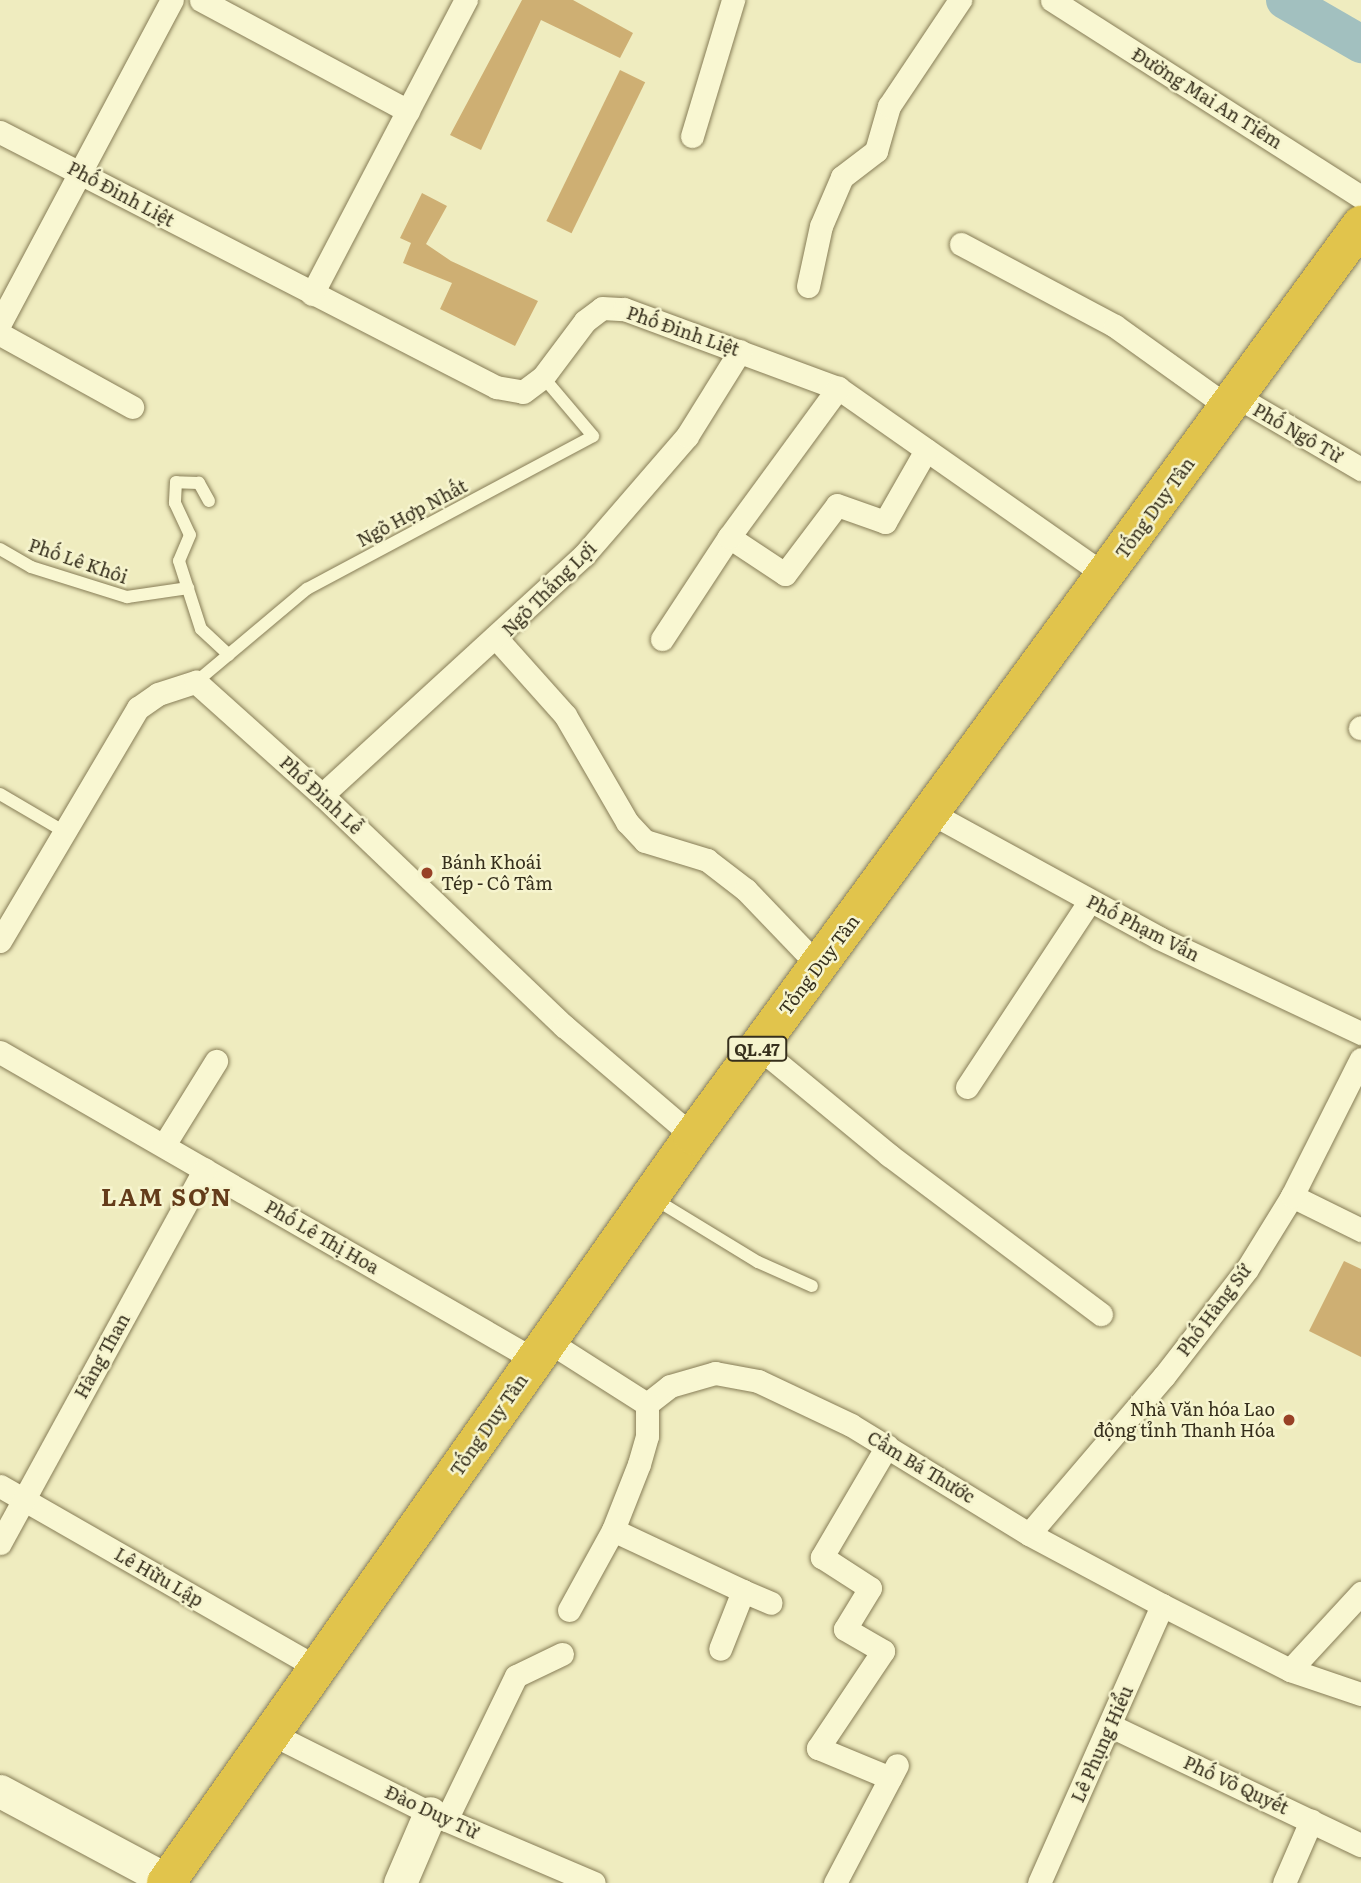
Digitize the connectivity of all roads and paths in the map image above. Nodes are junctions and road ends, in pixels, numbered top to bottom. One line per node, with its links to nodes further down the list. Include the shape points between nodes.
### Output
1 (172, 0): 10 (street)
2 (201, 0): 7 (street)
3 (466, 0): 7 (street)
4 (733, 0): 9 (street)
5 (960, 0): 14 (street, via 889,106 876,151 842,177 821,226)
6 (1052, 0): 11 (street, Đường Mai An Tiêm)
7 (408, 111): 15 (street)
8 (0, 132): 10 (street, Phố Đinh Liệt)
9 (692, 136)
10 (82, 173): 15 (street, Phố Đinh Liệt); 16 (street)
11 (1361, 197)
12 (1361, 225): 21 (highway, Tống Duy Tân / QL.47)
13 (961, 244): 21 (street, Phố Ngô Từ, via 1115,326)
14 (808, 286)
15 (312, 294): 19 (street, Phố Đinh Liệt, via 496,387 523,392)
16 (0, 323)
17 (0, 334): 22 (street)
18 (740, 351): 19 (street, Phố Đinh Liệt, via 624,309 602,308 585,321); 20 (street, Phố Đinh Liệt); 30 (street, Ngõ Thắng Lợi, via 687,436 644,489)
19 (543, 377): 32 (lane, Ngõ Hợp Nhất, via 593,436 307,589)
20 (838, 388): 23 (street, Phố Đinh Liệt); 26 (street)
21 (1232, 402): 24 (street, Phố Ngô Từ); 28 (highway, Tống Duy Tân / QL.47)
22 (132, 407)
23 (926, 450): 26 (street, via 885,522 837,505 785,574); 28 (street, Phố Đinh Liệt)
24 (1361, 469)
25 (209, 501): 29 (lane, via 199,484 176,482 176,503 190,535 179,561)
26 (729, 537): 31 (street)
27 (0, 549): 29 (lane, Phố Lê Khôi, via 31,567 127,597)
28 (1106, 576): 36 (highway, Tống Duy Tân / QL.47)
29 (188, 587): 32 (lane, via 201,629)
30 (497, 639): 35 (street, Ngõ Thắng Lợi); 40 (street, via 565,715 627,822 645,841 707,860 746,890)
31 (662, 639)
32 (229, 655): 33 (lane, Ngõ Hợp Nhất)
33 (196, 682): 35 (street, Phố Đinh Lễ); 37 (street, via 158,694 138,708)
34 (0, 794): 37 (lane)
35 (322, 795): 47 (street, Phố Đinh Lễ, via 564,1026)
36 (931, 813): 38 (street, Phố Phạm Vấn); 40 (highway, Tống Duy Tân / QL.47)
37 (64, 831): 39 (street)
38 (1089, 902): 41 (street, Phố Phạm Vấn); 46 (street)
39 (0, 941)
40 (819, 965): 42 (highway, Tống Duy Tân / QL.47)
41 (1361, 1033)
42 (758, 1047): 47 (highway, Tống Duy Tân / QL.47); 54 (street, via 889,1155)
43 (0, 1052): 48 (street, Phố Lê Thị Hoa)
44 (1361, 1059): 51 (street, Phố Hàng Sứ)
45 (216, 1061): 48 (street)
46 (967, 1087)
47 (692, 1136): 50 (highway, Tống Duy Tân / QL.47)
48 (163, 1146): 49 (street, Phố Lê Thị Hoa)
49 (205, 1170): 55 (street, Phố Lê Thị Hoa); 59 (street, Hàng Than)
50 (650, 1196): 53 (lane, via 758,1262); 55 (highway, Tống Duy Tân / QL.47)
51 (1292, 1196): 52 (street); 61 (street, Phố Hàng Sứ, via 1247,1269)
52 (1361, 1230)
53 (812, 1286)
54 (1101, 1314)
55 (542, 1351): 56 (street); 70 (highway, Tống Duy Tân / QL.47)
56 (647, 1404): 57 (street, Cầm Bá Thước, via 670,1386 715,1373 758,1381); 60 (street, via 647,1436)
57 (887, 1446): 61 (street, Cầm Bá Thước); 82 (street, via 822,1557 870,1588 845,1629 883,1651 818,1748 894,1772)
58 (0, 1486): 59 (street, Lê Hữu Lập)
59 (23, 1499): 62 (street, Hàng Than); 70 (street, Lê Hữu Lập)
60 (613, 1530): 63 (street); 67 (street)
61 (1029, 1534): 66 (street, Cầm Bá Thước)
62 (0, 1543)
63 (743, 1591): 65 (street); 68 (street)
64 (1361, 1593): 71 (street)
65 (771, 1603)
66 (1162, 1605): 71 (street, Cầm Bá Thước); 73 (street, Lê Phụng Hiểu)
67 (569, 1611)
68 (720, 1649)
69 (562, 1654): 76 (street, via 516,1676)
70 (318, 1668): 74 (highway, Tống Duy Tân / QL.47)
71 (1290, 1670): 72 (street, Cầm Bá Thước)
72 (1361, 1694)
73 (1111, 1726): 77 (street, Phố Võ Quyết); 83 (street, Lê Phụng Hiểu)
74 (272, 1734): 76 (street, Đào Duy Từ); 79 (highway, Tống Duy Tân / QL.47)
75 (0, 1791): 79 (street)
76 (438, 1817): 80 (street); 81 (street, Đào Duy Từ)
77 (1311, 1821): 78 (street, Phố Võ Quyết); 84 (street)
78 (1361, 1845)
79 (169, 1882)
80 (400, 1883)
81 (594, 1883)
82 (835, 1883)
83 (1039, 1883)
84 (1284, 1883)

